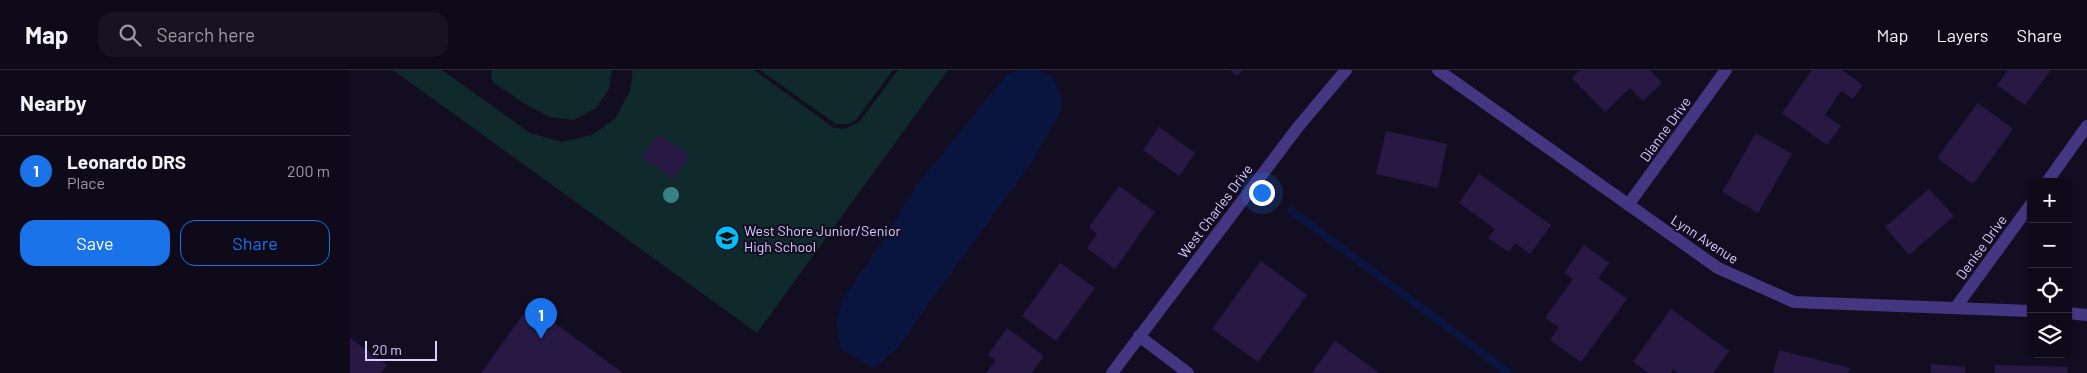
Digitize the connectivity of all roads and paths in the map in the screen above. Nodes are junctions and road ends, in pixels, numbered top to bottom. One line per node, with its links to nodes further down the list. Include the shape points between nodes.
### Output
1 (1346, 70): 12 (street, West Charles Drive, via 1298,127)
2 (1438, 70): 6 (street, Lynn Avenue)
3 (1726, 70): 6 (street, Dianne Drive)
4 (2087, 126): 5 (street)
5 (2049, 178)
6 (1628, 205): 8 (street, Lynn Avenue, via 1718,268 1794,302)
7 (2027, 209): 8 (street, Denise Drive)
8 (1956, 307): 9 (street, Lynn Avenue)
9 (2027, 311)
10 (2072, 313): 11 (street)
11 (2087, 314)
12 (1139, 336): 13 (street, West Charles Drive); 14 (street)
13 (1112, 373)
14 (1188, 373)

